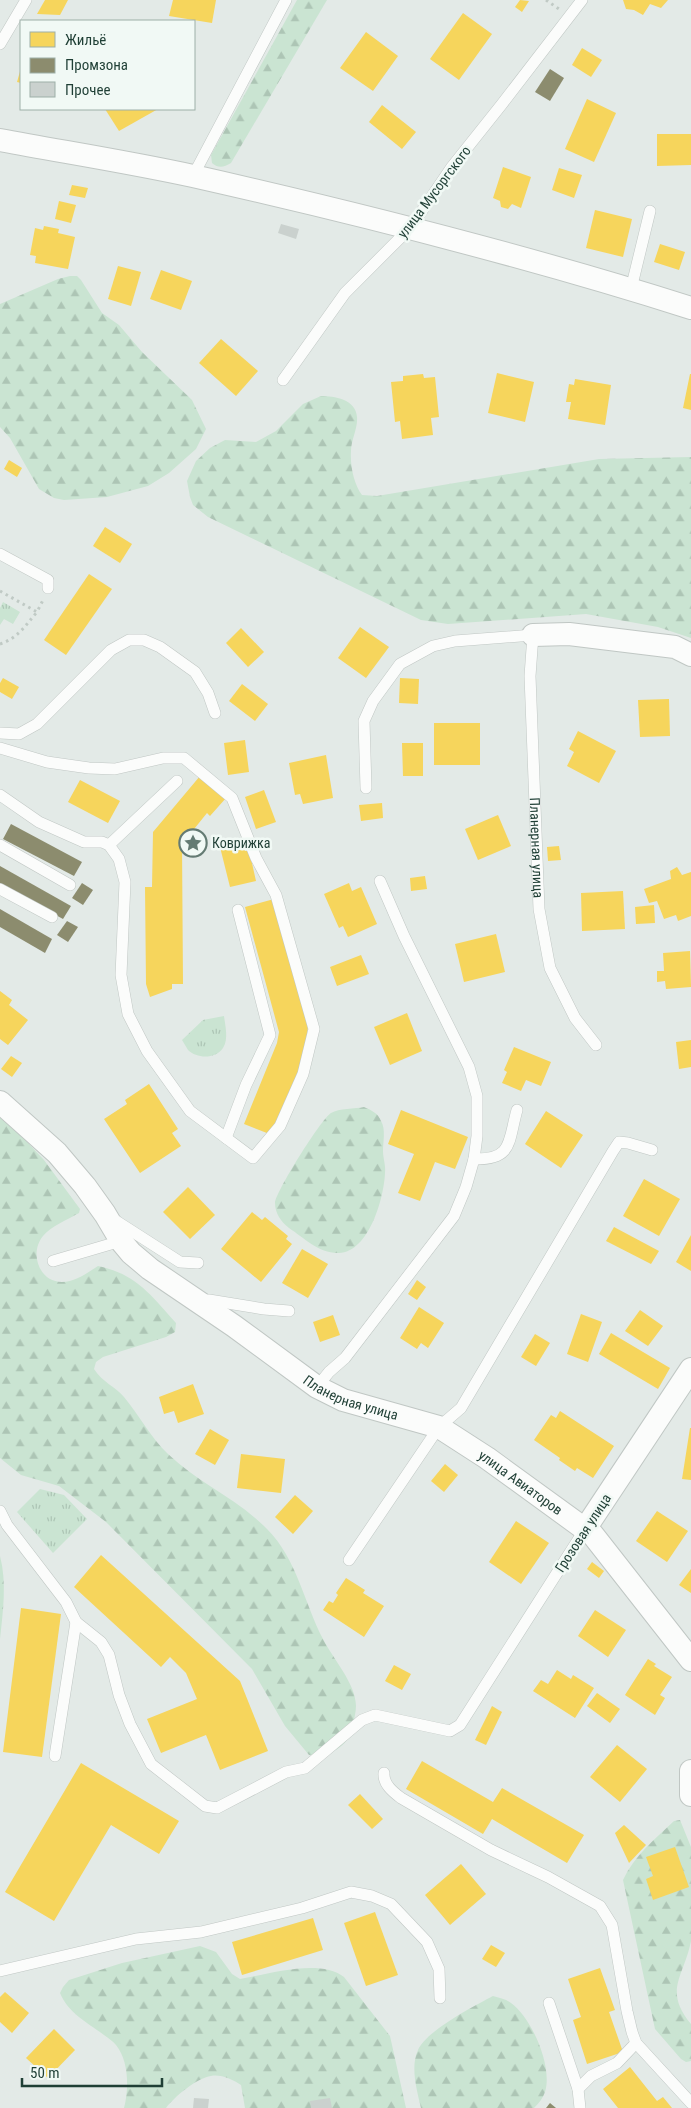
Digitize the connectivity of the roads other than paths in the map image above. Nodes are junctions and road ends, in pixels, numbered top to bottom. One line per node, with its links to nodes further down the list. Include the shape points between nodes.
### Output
1 (26, 0): 4 (lane)
2 (286, 0): 6 (lane)
3 (582, 0): 8 (lane, улица Мусоргского, via 451,168)
4 (0, 44)
5 (0, 140): 6 (street, via 57,148)
6 (193, 176): 8 (street)
7 (650, 211): 9 (lane)
8 (411, 227): 9 (street); 11 (lane, улица Мусоргского, via 345,293)
9 (631, 289): 10 (street)
10 (691, 308)
11 (283, 380)
12 (0, 554): 13 (lane, via 48,580)
13 (48, 588)
14 (533, 636): 15 (street, via 569,634 675,647); 20 (lane, via 454,641 433,646 400,664 373,701 364,721); 29 (lane, Планерная улица, via 530,676 539,909 550,968 575,1018)
15 (691, 655)
16 (215, 713): 17 (lane, via 195,672 160,647 144,640 129,640 111,650 37,724 19,734)
17 (0, 733)
18 (0, 748): 32 (lane, via 46,762 89,768 115,769 163,758 184,758 232,798 256,858 276,895 314,1029 303,1074 280,1126 253,1158)
19 (177, 781): 23 (lane)
20 (366, 788)
21 (0, 795): 23 (lane, via 39,822 84,842)
22 (0, 845): 25 (lane)
23 (109, 845): 32 (lane, via 119,859 125,882 121,975 128,1014 146,1051 190,1111)
24 (380, 881): 34 (lane, via 469,1067 477,1096)
25 (70, 885)
26 (0, 889): 28 (lane)
27 (238, 910): 32 (lane, via 270,1035)
28 (52, 917)
29 (596, 1045)
30 (0, 1102): 35 (street, Планерная улица, via 57,1153)
31 (517, 1110): 34 (lane, via 503,1153 496,1158)
32 (226, 1138)
33 (652, 1150): 43 (lane, via 620,1142 461,1408)
34 (474, 1159): 42 (lane, via 454,1216 345,1358)
35 (105, 1214): 36 (street, Планерная улица); 38 (lane, via 180,1262)
36 (121, 1241): 37 (lane); 39 (street, Планерная улица, via 150,1269)
37 (53, 1261)
38 (198, 1263)
39 (198, 1302): 40 (lane, via 209,1300); 42 (street, Планерная улица)
40 (289, 1311)
41 (691, 1369): 45 (street, Грозовая улица)
42 (317, 1387): 43 (street, Планерная улица, via 343,1400)
43 (439, 1427): 45 (street, улица Авиаторов); 46 (lane)
44 (0, 1511): 47 (lane, via 66,1602)
45 (585, 1529): 47 (lane, Грозовая улица, via 460,1725 450,1731 375,1715 362,1720 306,1768 286,1772 217,1808 205,1806 151,1764 130,1724 109,1655 101,1642); 48 (street, улица Авиаторов)
46 (349, 1560)
47 (76, 1622): 49 (lane)
48 (691, 1660)
49 (55, 1756)
50 (691, 1771): 52 (street)
51 (384, 1773): 56 (lane, via 383,1779 401,1798 491,1850 600,1906 612,1925)
52 (691, 1795)
53 (0, 1971): 54 (lane, via 136,1939 202,1932 302,1908 351,1892 391,1904 427,1942 439,1969)
54 (440, 1998)
55 (549, 2003): 57 (lane)
56 (636, 2043): 57 (lane, via 617,2063 591,2076); 58 (lane)
57 (578, 2089): 59 (lane)
58 (691, 2103)
59 (580, 2108)

